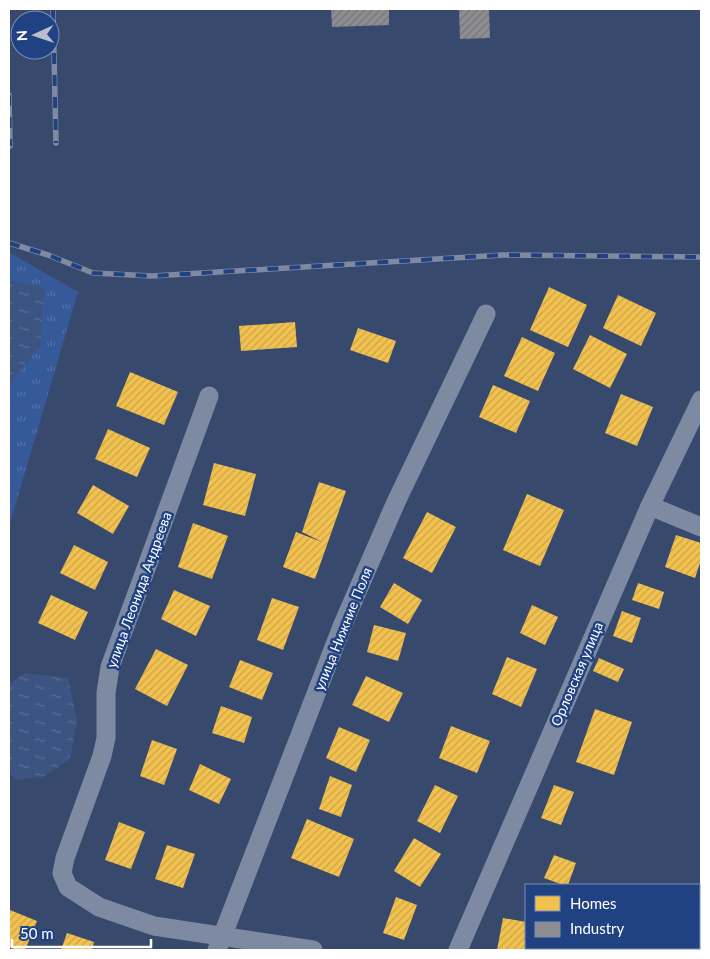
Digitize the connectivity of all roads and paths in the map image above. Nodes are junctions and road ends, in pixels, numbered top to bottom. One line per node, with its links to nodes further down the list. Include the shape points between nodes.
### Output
1 (486, 314): 6 (street, улица Нижние Поля, via 396,502 343,624)
2 (209, 396): 6 (street, улица Леонида Андреева, via 110,667 102,756 62,873 68,887 99,906 154,926)
3 (701, 400): 4 (street, Орловская улица)
4 (650, 506): 5 (street); 8 (street, Орловская улица)
5 (701, 527)
6 (220, 944): 7 (street, улица Леонида Андреева)
7 (313, 950)
8 (458, 950)

